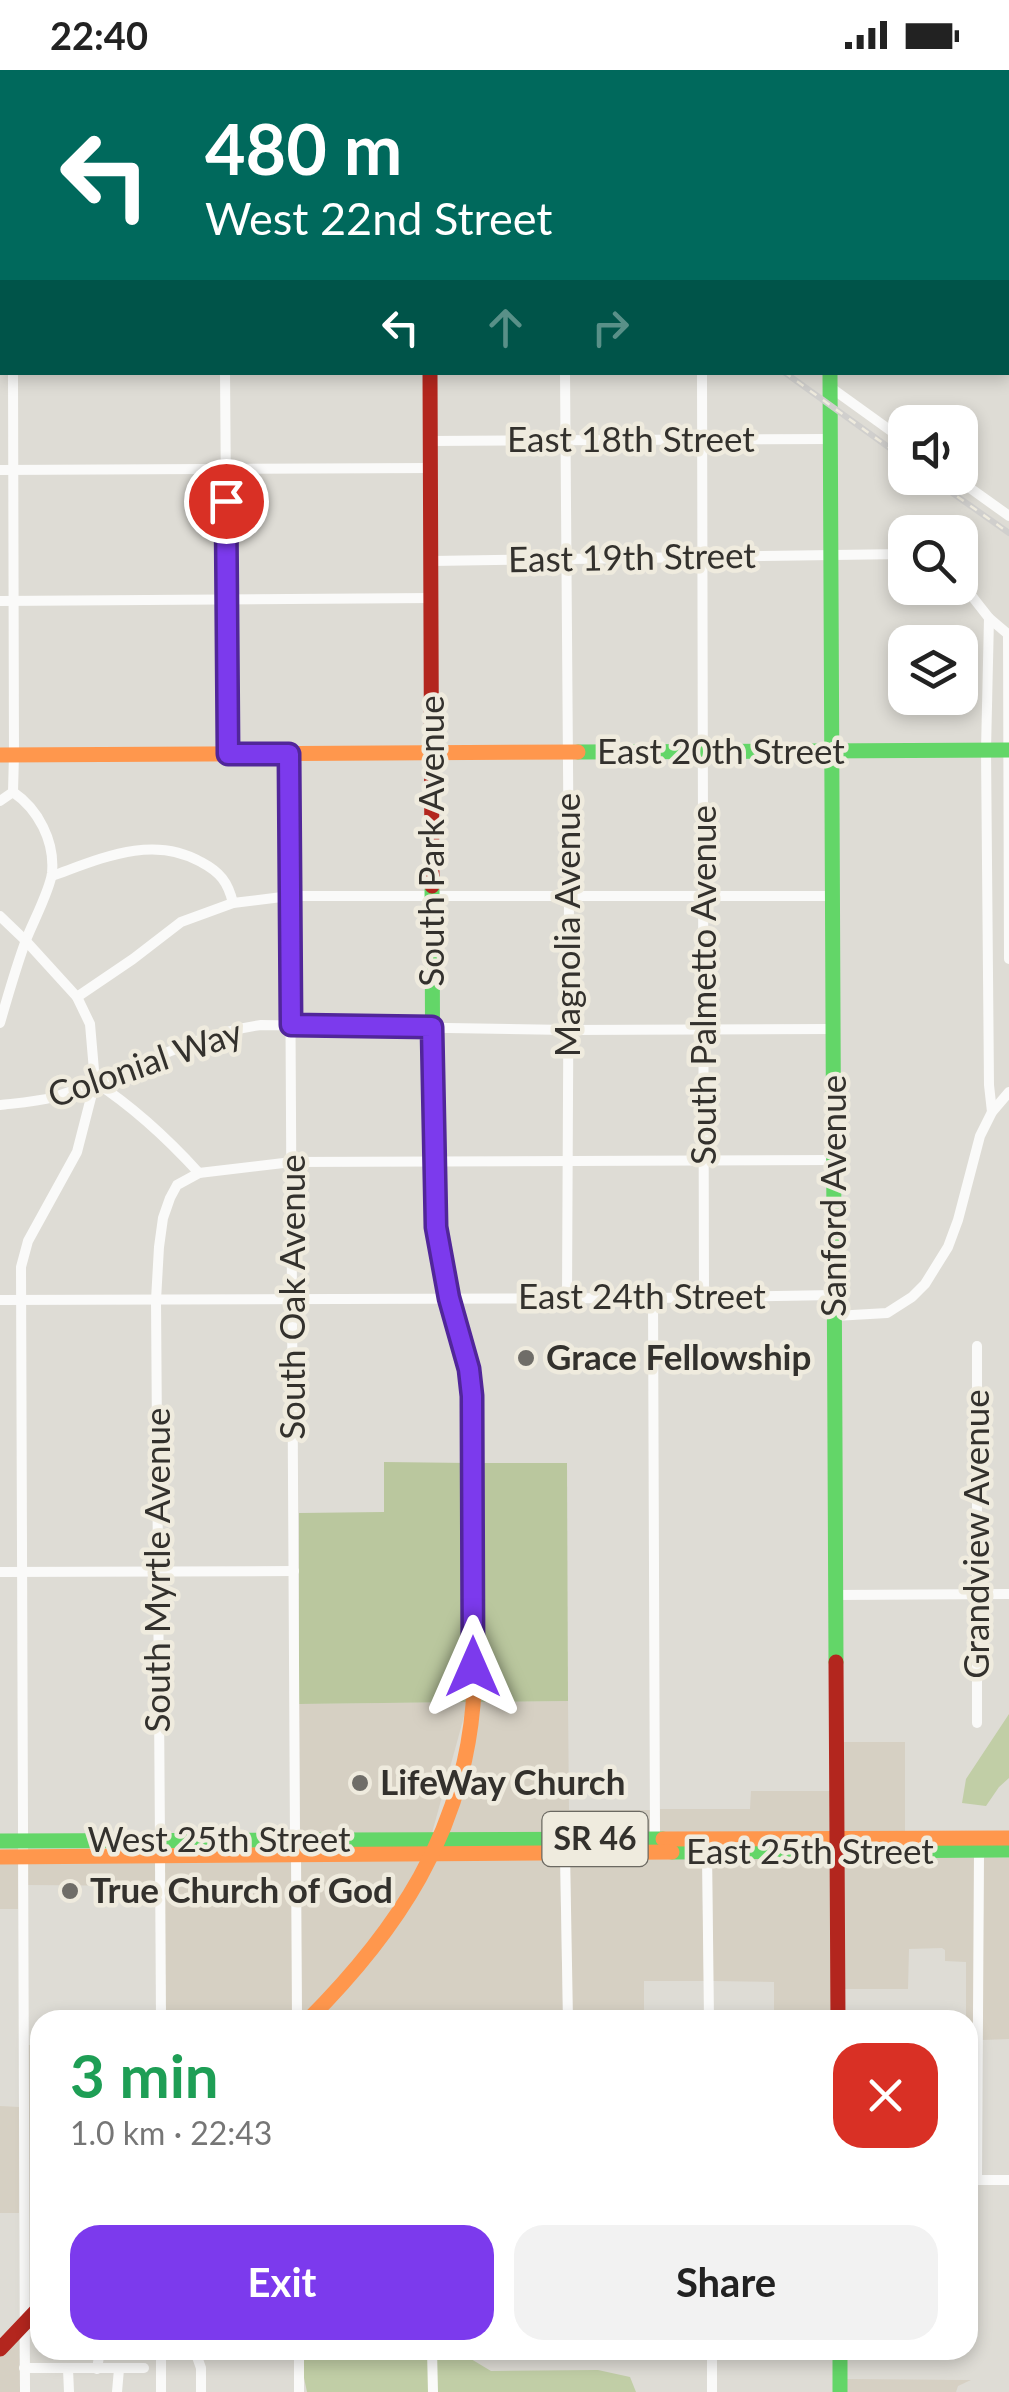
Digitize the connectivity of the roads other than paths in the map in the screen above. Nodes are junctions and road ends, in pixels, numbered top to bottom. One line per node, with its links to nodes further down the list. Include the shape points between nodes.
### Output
1 (14, 375): 14 (street)
2 (225, 375): 12 (street)
3 (430, 375): 11 (main road, South Park Avenue)
4 (564, 375): 10 (street, Magnolia Avenue)
5 (702, 375): 8 (street, South Palmetto Avenue)
6 (830, 380): 7 (street); 9 (main road, Sanford Avenue)
7 (888, 427)
8 (702, 439): 9 (street, East 18th Street); 10 (street, East 18th Street); 20 (street, South Palmetto Avenue)
9 (831, 439): 18 (main road, Sanford Avenue)
10 (566, 440): 11 (street, East 18th Street); 19 (street, Magnolia Avenue)
11 (431, 442): 13 (main road, South Park Avenue)
12 (226, 468): 13 (street); 14 (street); 23 (street)
13 (432, 468): 21 (main road, South Park Avenue)
14 (6, 470): 25 (street)
15 (978, 494): 16 (street)
16 (1009, 516)
17 (888, 554): 18 (street)
18 (832, 555): 20 (street, East 19th Street); 33 (main road, Sanford Avenue)
19 (567, 558): 20 (street, East 19th Street); 21 (street, East 19th Street); 31 (street, Magnolia Avenue)
20 (702, 558): 32 (street, South Palmetto Avenue)
21 (432, 561): 22 (main road, South Park Avenue)
22 (432, 598): 23 (street); 34 (main road, South Park Avenue)
23 (228, 600): 25 (street); 36 (street)
24 (0, 601): 25 (street)
25 (14, 601): 35 (street)
26 (978, 604): 27 (street)
27 (989, 618): 28 (street); 29 (street)
28 (1008, 635): 30 (street)
29 (986, 750): 30 (main road, East 20th Street); 33 (main road, East 20th Street); 60 (street)
30 (1008, 750): 49 (street)
31 (568, 752): 32 (main road, East 20th Street); 34 (main road, East 20th Street); 42 (street, Magnolia Avenue)
32 (703, 752): 33 (main road, East 20th Street); 43 (street, South Palmetto Avenue)
33 (832, 752): 44 (main road, Sanford Avenue)
34 (433, 753): 37 (main road, East 20th Street); 45 (main road, South Park Avenue)
35 (7, 754): 36 (main road, East 20th Street); 38 (street)
36 (228, 754): 37 (main road, East 20th Street)
37 (289, 754): 41 (street, South Oak Avenue)
38 (13, 792): 39 (street); 40 (street, via 29,803 51,846)
39 (0, 801)
40 (52, 876): 46 (street, via 122,852 168,850 223,877); 48 (street)
41 (290, 896): 45 (street); 46 (street); 52 (street, South Oak Avenue)
42 (569, 896): 43 (street); 45 (street); 56 (street, Magnolia Avenue)
43 (704, 896): 44 (street); 54 (street, South Palmetto Avenue)
44 (833, 896): 55 (main road, Sanford Avenue)
45 (432, 897): 53 (main road, South Park Avenue)
46 (233, 902): 50 (street, via 182,922)
47 (0, 916): 48 (street)
48 (26, 941): 50 (street); 51 (street)
49 (1009, 959)
50 (77, 997): 57 (street, via 90,1024)
51 (0, 1023)
52 (291, 1025): 53 (street, Colonial Way); 57 (street, Colonial Way, via 214,1034); 64 (street, South Oak Avenue)
53 (432, 1027): 56 (street, Colonial Way); 65 (main road, South Park Avenue)
54 (704, 1029): 55 (street, Colonial Way); 56 (street, Colonial Way); 63 (street, South Palmetto Avenue)
55 (834, 1029): 61 (main road, Sanford Avenue)
56 (568, 1030): 62 (street, Magnolia Avenue)
57 (96, 1082): 59 (street, Colonial Way, via 36,1102); 66 (street, via 128,1103); 74 (street, via 77,1152 28,1242)
58 (1009, 1092): 60 (street)
59 (0, 1105)
60 (992, 1112): 76 (street, via 948,1247 925,1284 887,1313)
61 (834, 1160): 63 (street); 67 (main road, Sanford Avenue)
62 (568, 1161): 63 (street); 65 (street); 68 (street, Magnolia Avenue)
63 (704, 1161): 69 (street, South Palmetto Avenue)
64 (292, 1162): 65 (street); 66 (street); 70 (street, South Oak Avenue)
65 (433, 1162): 71 (main road, South Park Avenue)
66 (199, 1172): 75 (street, South Myrtle Avenue, via 177,1185 166,1208)
67 (834, 1295): 69 (street, East 24th Street); 76 (main road, Sanford Avenue)
68 (567, 1297): 71 (street, East 24th Street); 72 (street, East 24th Street)
69 (704, 1297): 72 (street, East 24th Street)
70 (293, 1298): 71 (street, East 24th Street); 75 (street, East 24th Street); 79 (street, South Oak Avenue)
71 (449, 1298): 91 (main road, South Park Avenue, via 472,1396 473,1702 468,1750)
72 (653, 1298): 87 (street)
73 (0, 1300): 74 (street, East 24th Street)
74 (20, 1300): 75 (street, East 24th Street); 81 (street)
75 (156, 1300): 78 (street, South Myrtle Avenue)
76 (835, 1316): 84 (main road, Sanford Avenue)
77 (977, 1346): 82 (street, Grandview Avenue)
78 (158, 1571): 79 (street); 81 (street); 92 (street, South Myrtle Avenue)
79 (294, 1571): 93 (street, South Oak Avenue)
80 (0, 1572): 81 (street)
81 (21, 1572): 94 (street)
82 (978, 1594): 83 (street); 84 (street); 85 (street, Grandview Avenue)
83 (1009, 1594)
84 (836, 1595): 90 (main road, Sanford Avenue)
85 (977, 1723)
86 (1009, 1838): 90 (main road, East 25th Street / SR 46)
87 (655, 1839): 88 (main road, East 25th Street / SR 46); 91 (main road, East 25th Street / SR 46)
88 (682, 1839): 90 (main road, East 25th Street / SR 46); 99 (main road)
89 (0, 1841): 94 (main road, West 25th Street / SR 46)
90 (838, 1845): 96 (main road, East 25th Street / SR 46); 97 (main road, East 25th Street / SR 46); 106 (main road, Sanford Avenue)
91 (435, 1847): 93 (main road, West 25th Street / SR 46); 98 (main road, East 25th Street / SR 46); 103 (main road, South Park Avenue, via 396,1918)
92 (160, 1848): 93 (main road, West 25th Street / SR 46); 93 (main road, West 25th Street / SR 46, via 225,1841); 94 (main road, West 25th Street / SR 46); 101 (street, South Myrtle Avenue)
93 (295, 1848): 102 (street, South Oak Avenue)
94 (23, 1849): 100 (main road, West 25th Street / SR 46); 111 (street)
95 (1009, 1850): 96 (main road, East 25th Street / SR 46)
96 (979, 1851): 107 (street)
97 (707, 1852): 99 (main road, East 25th Street / SR 46); 105 (street)
98 (565, 1853): 99 (main road, East 25th Street / SR 46); 104 (street)
99 (633, 1853)
100 (0, 1857)
101 (160, 2010)
102 (297, 2010)
103 (317, 2010)
104 (568, 2010)
105 (709, 2010)
106 (838, 2010)
107 (976, 2010)
108 (978, 2180): 109 (street)
109 (1009, 2180)
110 (30, 2318): 111 (main road)
111 (24, 2324): 112 (main road); 120 (street)
112 (0, 2349)
113 (98, 2360): 122 (street)
114 (161, 2360): 128 (street)
115 (199, 2360): 129 (street)
116 (299, 2360): 130 (street)
117 (432, 2360): 131 (street)
118 (712, 2360): 132 (street)
119 (840, 2360): 133 (main road)
120 (24, 2368): 124 (street); 125 (street)
121 (144, 2368): 123 (street)
122 (97, 2369): 123 (street); 124 (street)
123 (119, 2369): 127 (street)
124 (68, 2370): 126 (street)
125 (25, 2392)
126 (69, 2392)
127 (117, 2392)
128 (162, 2392)
129 (202, 2392)
130 (299, 2392)
131 (433, 2392)
132 (712, 2392)
133 (840, 2392)

